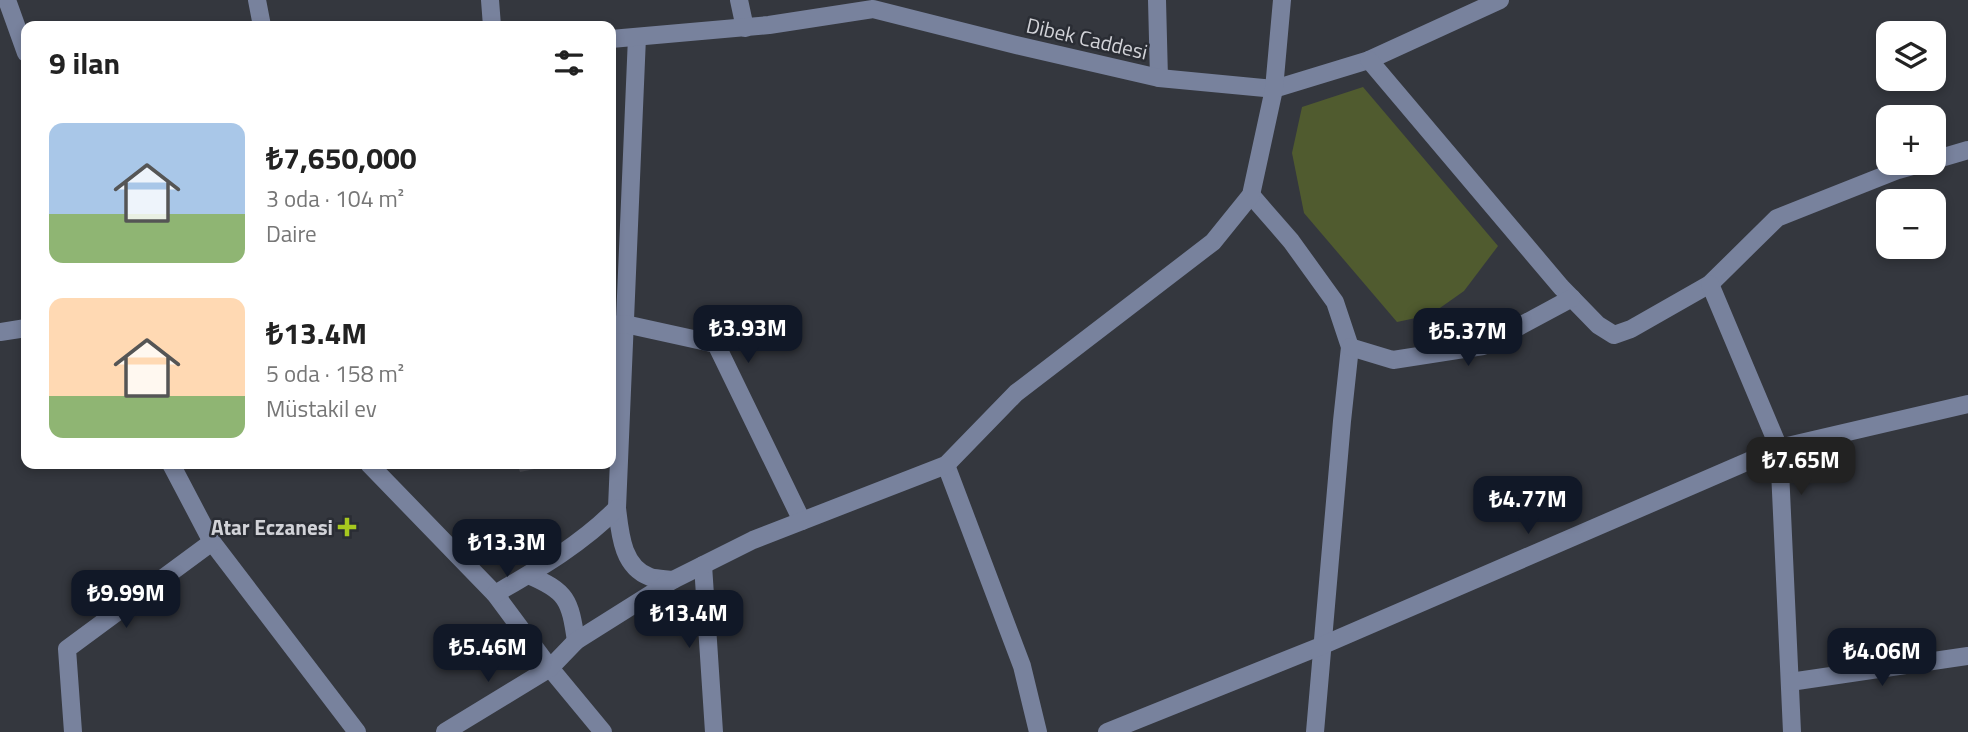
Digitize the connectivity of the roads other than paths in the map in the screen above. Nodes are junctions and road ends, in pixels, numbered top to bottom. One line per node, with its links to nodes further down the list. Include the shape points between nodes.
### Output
1 (7, 0): 13 (street)
2 (257, 0): 9 (street)
3 (490, 0): 10 (street)
4 (739, 0): 11 (street)
5 (1157, 0): 16 (street)
6 (1282, 0): 17 (street)
7 (1500, 0): 15 (street, Dibek Caddesi)
8 (872, 5): 11 (street, Dibek Caddesi); 16 (street, Dibek Caddesi)
9 (261, 21)
10 (492, 21)
11 (744, 27): 12 (street, Dibek Caddesi)
12 (637, 37): 14 (street, Dibek Caddesi); 24 (street)
13 (21, 39)
14 (616, 39)
15 (1369, 60): 17 (street, Dibek Caddesi); 23 (street)
16 (1159, 78): 17 (street, Dibek Caddesi)
17 (1274, 89): 21 (street)
18 (1968, 150): 19 (street)
19 (1946, 156)
20 (1885, 175): 22 (street, via 1777,218)
21 (1251, 195): 27 (street, via 1335,302); 30 (street, via 1213,242 1016,393)
22 (1710, 284): 23 (street, via 1614,335 1598,326); 29 (street)
23 (1572, 299): 27 (street, via 1483,346 1393,360)
24 (618, 324): 33 (street); 34 (street, via 716,344)
25 (21, 329): 26 (street)
26 (0, 332)
27 (1350, 347): 41 (street)
28 (1968, 404): 29 (street)
29 (1779, 448): 41 (street); 44 (street)
30 (946, 465): 34 (street); 50 (street, via 1022,666)
31 (174, 469): 35 (street)
32 (374, 469): 39 (street)
33 (617, 508): 37 (street); 38 (street, via 621,540 632,566 650,577)
34 (802, 521): 36 (street)
35 (212, 542): 45 (street, via 67,649); 46 (street)
36 (703, 565): 38 (street); 49 (street)
37 (528, 575): 39 (street); 40 (street, via 561,594 572,612)
38 (673, 580): 40 (street)
39 (495, 594): 43 (street)
40 (576, 641): 43 (street)
41 (1321, 646): 51 (street); 52 (street)
42 (1968, 656): 44 (street)
43 (551, 668): 47 (street); 48 (street)
44 (1790, 682): 53 (street)
45 (73, 732)
46 (357, 732)
47 (445, 732)
48 (603, 732)
49 (714, 732)
50 (1038, 732)
51 (1107, 732)
52 (1315, 732)
53 (1792, 732)

